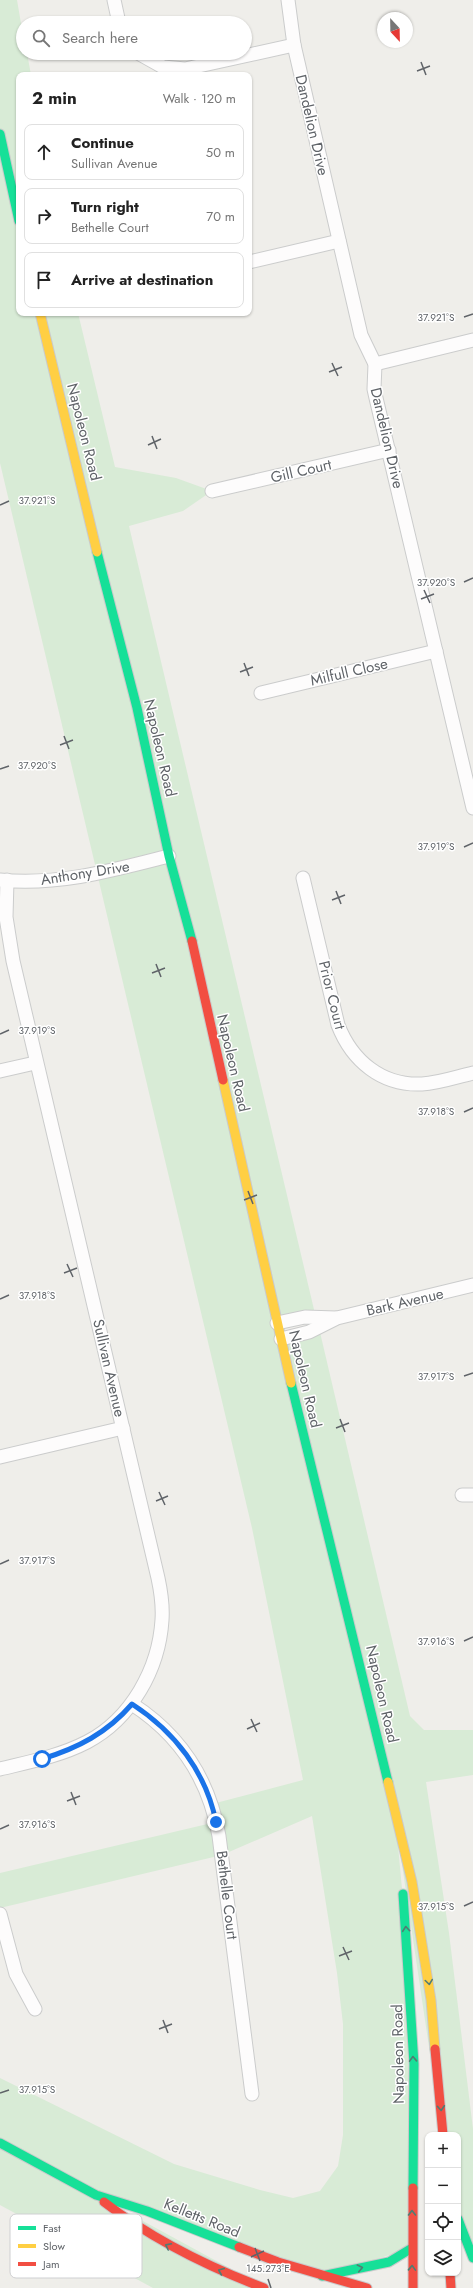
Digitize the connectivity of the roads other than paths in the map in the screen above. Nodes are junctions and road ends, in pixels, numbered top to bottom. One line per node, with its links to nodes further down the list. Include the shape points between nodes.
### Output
1 (114, 0): 3 (street)
2 (288, 0): 4 (street, Dandelion Drive)
3 (118, 16)
4 (294, 45): 5 (street); 10 (street, Dandelion Drive)
5 (252, 54)
6 (150, 60): 7 (street, via 163,67 185,69)
7 (226, 60)
8 (0, 134): 9 (main road)
9 (16, 207)
10 (339, 241): 11 (street); 14 (street, Dandelion Drive, via 361,335)
11 (252, 261)
12 (41, 316): 20 (main road, Napoleon Road, via 110,607 139,716)
13 (473, 340): 14 (street)
14 (375, 364): 15 (street, Dandelion Drive, via 374,388)
15 (389, 450): 16 (street, Gill Court); 17 (street, Dandelion Drive)
16 (212, 491)
17 (436, 651): 18 (street, Milfull Close); 19 (street, Dandelion Drive)
18 (261, 693)
19 (473, 808)
20 (170, 856): 22 (street, Anthony Drive, via 79,877 38,881); 28 (main road, Napoleon Road, via 188,923)
21 (303, 878): 25 (street, Prior Court, via 338,1025 356,1056 363,1064 383,1077 408,1083 437,1082)
22 (3, 880): 23 (street, Sullivan Avenue, via 8,938)
23 (35, 1062): 24 (street); 30 (street, Sullivan Avenue)
24 (0, 1071)
25 (473, 1073)
26 (473, 1285): 27 (street, Bark Avenue)
27 (337, 1318): 28 (street, Bark Avenue, via 305,1317); 29 (street, Bark Avenue, via 309,1332)
28 (277, 1323): 29 (main road, Napoleon Road)
29 (281, 1339): 34 (main road, Napoleon Road)
30 (123, 1428): 31 (street); 32 (street, Sullivan Avenue, via 162,1605 161,1632 154,1660 149,1675)
31 (0, 1457)
32 (132, 1704): 33 (street, Sullivan Avenue, via 111,1725 88,1741 59,1753); 37 (street, Bethelle Court, via 156,1720 182,1748 198,1771 211,1801 219,1836)
33 (0, 1769)
34 (396, 1820): 38 (main road, Napoleon Road, one-way to 38, via 412,1882 425,1952); 44 (main road, Napoleon Road, one-way to 34, via 414,2064)
35 (0, 1914): 36 (street, via 16,1974)
36 (35, 2009)
37 (252, 2094)
38 (443, 2132)
39 (0, 2143): 40 (main road, Kelletts Road)
40 (96, 2195): 41 (main road, Kelletts Road, one-way to 40); 46 (main road, Kelletts Road, via 147,2211 220,2241)
41 (118, 2214)
42 (461, 2227): 45 (main road)
43 (142, 2230): 48 (main road, Kelletts Road, one-way to 43, via 203,2264)
44 (412, 2248): 46 (main road, one-way to 44, via 389,2262); 50 (main road, Napoleon Road, one-way to 44)
45 (473, 2258)
46 (322, 2276): 49 (main road, Kelletts Road)
47 (450, 2276): 51 (main road)
48 (264, 2288)
49 (367, 2288)
50 (413, 2288)
51 (451, 2288)

